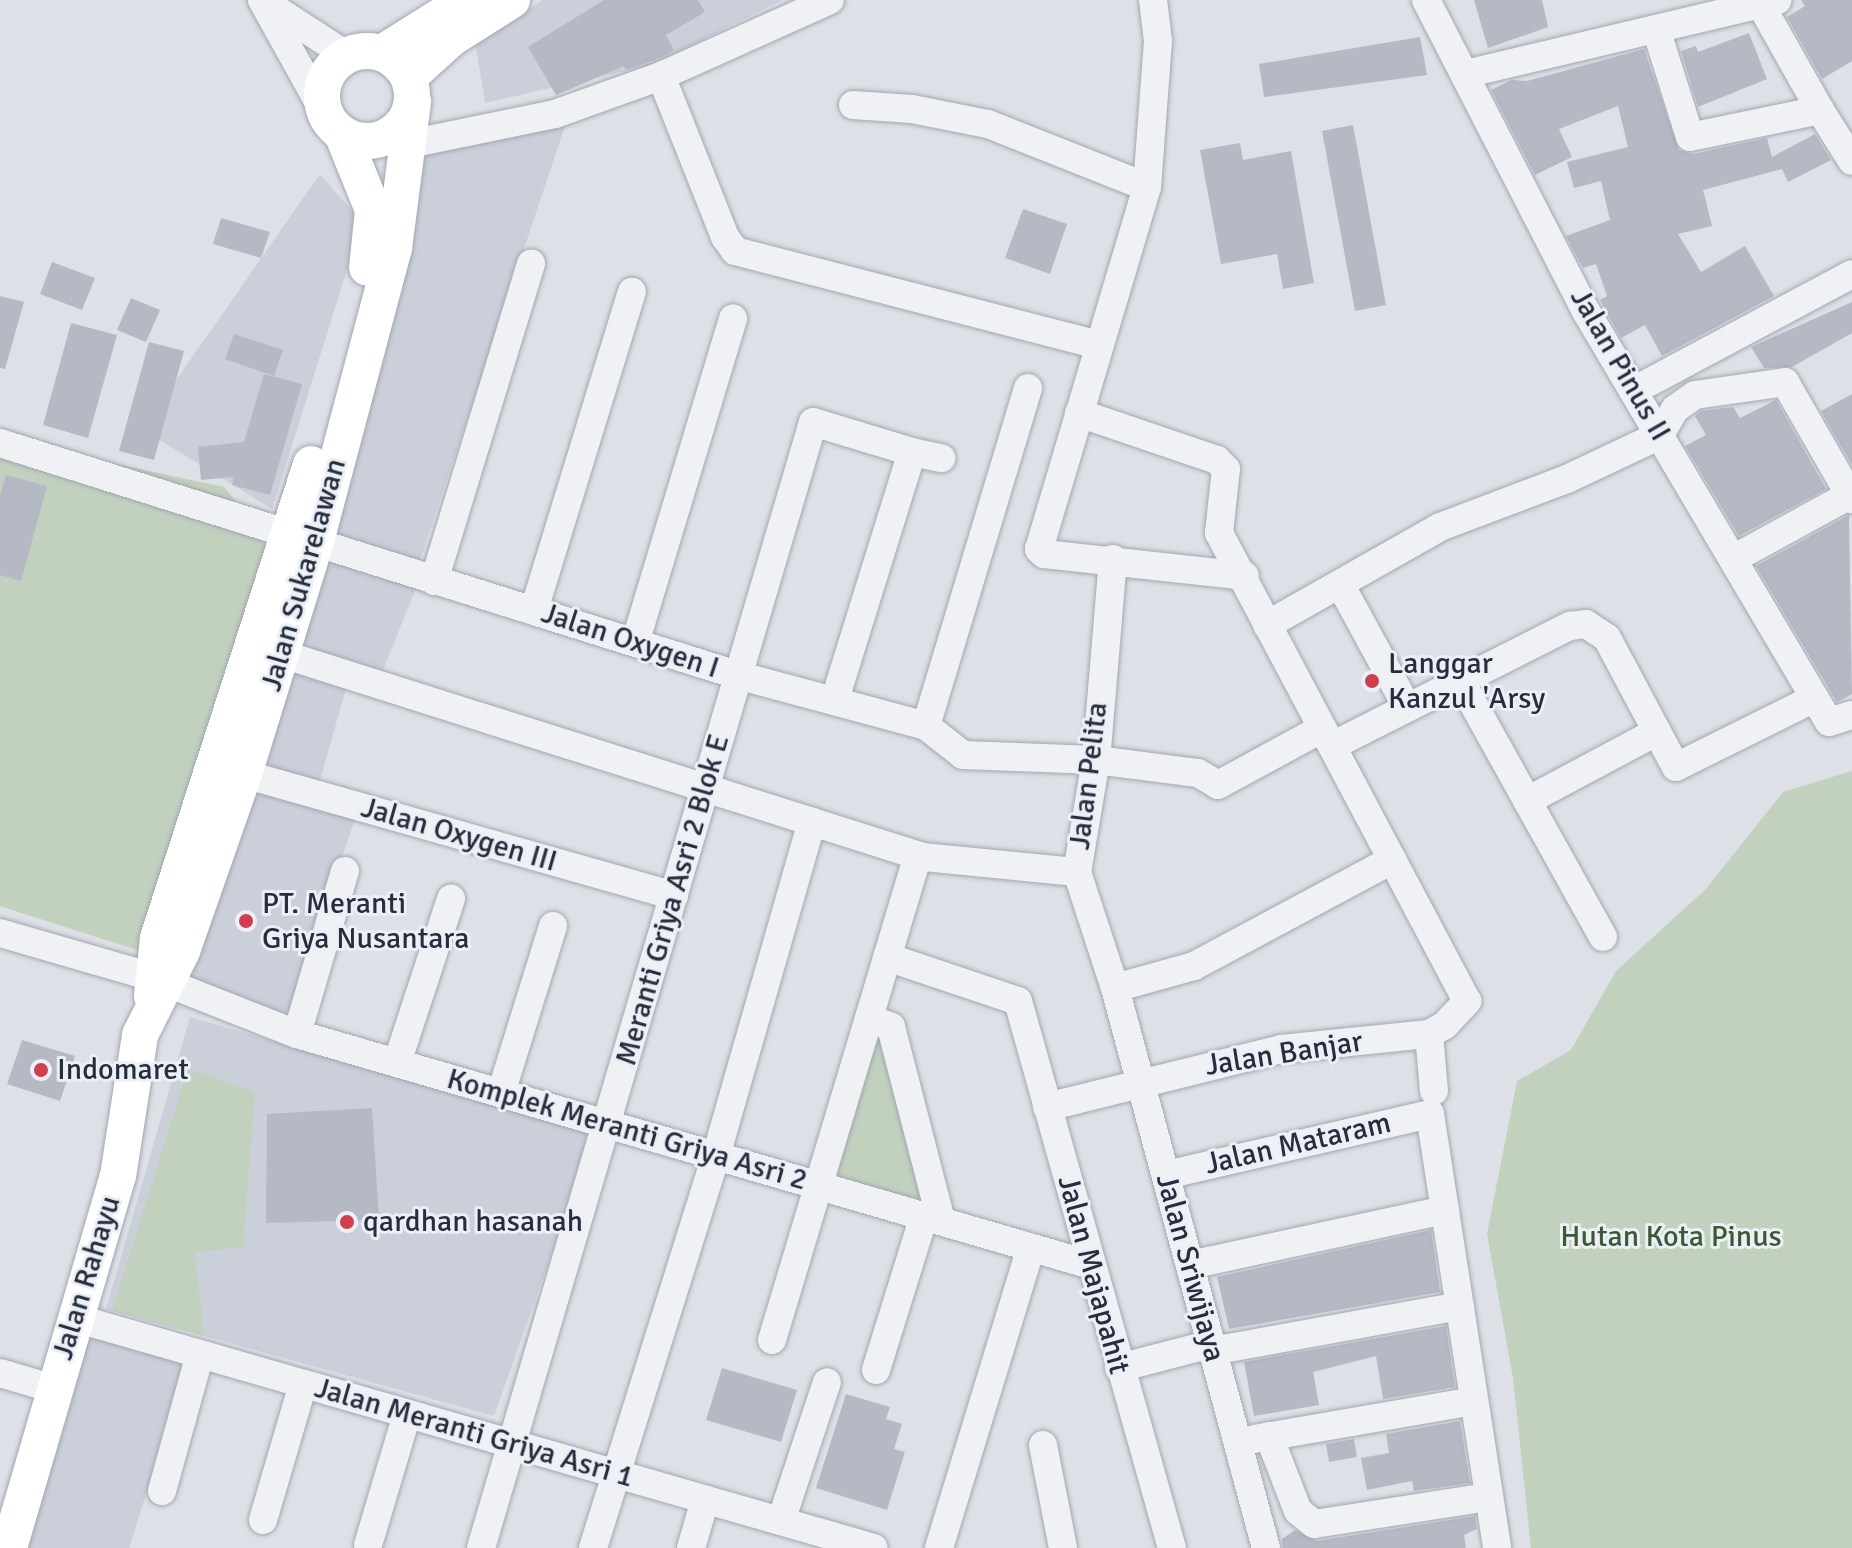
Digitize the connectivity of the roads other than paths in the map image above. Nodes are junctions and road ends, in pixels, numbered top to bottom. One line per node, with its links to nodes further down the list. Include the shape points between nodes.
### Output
1 (262, 0): 10 (street); 16 (street)
2 (466, 0): 9 (main road)
3 (512, 0): 13 (main road, via 452,38)
4 (830, 0): 12 (street)
5 (1153, 0): 19 (street, via 1158,41)
6 (1426, 0): 11 (street, Jalan Pinus II)
7 (1770, 3): 8 (street); 15 (street)
8 (1656, 29): 11 (street); 15 (street, via 1690,137)
9 (382, 53): 10 (main road); 13 (main road)
10 (346, 55): 16 (main road, via 325,79)
11 (1465, 74): 26 (street, Jalan Pinus II, via 1587,313)
12 (661, 76): 17 (street, via 555,114); 24 (street, via 735,251)
13 (411, 89): 16 (main road, via 400,128 387,137 373,142); 17 (main road, Jalan Sukarelawan)
14 (853, 105): 19 (street, via 912,109 988,124)
15 (1820, 110): 18 (street)
16 (334, 124): 33 (main road, Jalan Sukarelawan, via 373,210 373,248)
17 (409, 144): 33 (main road, Jalan Sukarelawan, via 394,248)
18 (1852, 161)
19 (1147, 187): 24 (street)
20 (531, 264): 37 (street)
21 (1852, 274): 26 (street, via 1801,306)
22 (632, 292): 39 (street)
23 (733, 318): 41 (street)
24 (1099, 345): 27 (street)
25 (1028, 388): 48 (street)
26 (1633, 391): 28 (street, Jalan Pinus II)
27 (1079, 413): 34 (street, via 1039,549 1044,554); 36 (street, via 1217,460 1226,469 1219,533)
28 (1660, 435): 32 (street, via 1675,409 1695,395 1785,382); 35 (street, Jalan Pinus II); 38 (street, via 1567,479 1440,527)
29 (0, 443): 33 (street, Jalan Oxygen I)
30 (912, 452): 31 (street); 43 (street, Meranti Griya Asri 2 Blok E, via 810,425); 45 (street)
31 (941, 458)
32 (1851, 497): 35 (street)
33 (304, 537): 37 (street, Jalan Oxygen I); 42 (main road, Jalan Sukarelawan); 66 (main road, Jalan Sukarelawan, via 158,938)
34 (1113, 559): 36 (street); 51 (street, Jalan Pelita)
35 (1733, 559): 47 (street, Jalan Pinus II)
36 (1245, 576): 40 (street)
37 (434, 581): 39 (street, Jalan Oxygen I)
38 (1340, 584): 40 (street); 46 (street)
39 (534, 610): 41 (street, Jalan Oxygen I)
40 (1267, 625): 50 (street)
41 (636, 640): 43 (street, Jalan Oxygen I)
42 (282, 654): 52 (main road, Jalan Sukarelawan); 53 (street)
43 (737, 675): 45 (street, Jalan Oxygen I); 53 (street, Meranti Griya Asri 2 Blok E)
44 (1460, 680): 46 (street); 49 (street, via 1570,626 1586,624 1607,638); 54 (street)
45 (835, 699): 48 (street, Jalan Oxygen I)
46 (1407, 707): 50 (street)
47 (1832, 711): 49 (street, via 1676,767)
48 (926, 726): 51 (street, Jalan Oxygen I, via 963,755)
49 (1656, 732): 54 (street)
50 (1326, 737): 51 (street, via 1218,785 1198,773); 57 (street)
51 (1096, 760): 59 (street, Jalan Pelita)
52 (244, 774): 60 (street, Jalan Oxygen III); 66 (main road, Jalan Sukarelawan)
53 (705, 788): 55 (street); 60 (street, Meranti Griya Asri 2 Blok E)
54 (1527, 801): 64 (street)
55 (812, 822): 56 (street); 77 (street)
56 (918, 855): 59 (street); 65 (street)
57 (1392, 860): 67 (street, via 1194,966); 70 (street, via 1467,1001)
58 (345, 871): 69 (street)
59 (1077, 872): 67 (street, Jalan Pelita)
60 (674, 896): 76 (street, Meranti Griya Asri 2 Blok E)
61 (451, 899): 71 (street)
62 (553, 926): 73 (street)
63 (0, 933): 66 (street)
64 (1603, 937)
65 (887, 957): 68 (street); 75 (street, Jalan Majapahit, via 1018,1001)
66 (157, 988): 69 (street, Komplek Meranti Griya Asri 2); 86 (main road, Jalan Rahayu, via 140,1035 118,1176)
67 (1115, 988): 72 (street, Jalan Sriwijaya)
68 (869, 1018): 79 (street); 81 (street, via 892,1028)
69 (297, 1034): 71 (street, Komplek Meranti Griya Asri 2)
70 (1429, 1034): 72 (street, Jalan Banjar, via 1281,1049); 74 (street)
71 (397, 1063): 73 (street, Komplek Meranti Griya Asri 2)
72 (1141, 1082): 75 (street, Jalan Banjar); 78 (street, Jalan Sriwijaya)
73 (501, 1093): 76 (street, Komplek Meranti Griya Asri 2)
74 (1432, 1102): 78 (street, Jalan Mataram); 80 (street)
75 (1047, 1107): 83 (street, Jalan Majapahit)
76 (608, 1124): 77 (street, Komplek Meranti Griya Asri 2); 100 (street, Meranti Griya Asri 2 Blok E)
77 (716, 1156): 79 (street, Komplek Meranti Griya Asri 2); 102 (street)
78 (1166, 1175): 84 (street, Jalan Sriwijaya)
79 (818, 1185): 81 (street, Komplek Meranti Griya Asri 2); 87 (street)
80 (1445, 1210): 84 (street); 85 (street)
81 (933, 1219): 82 (street, Komplek Meranti Griya Asri 2); 91 (street)
82 (1031, 1248): 83 (street, Komplek Meranti Griya Asri 2); 114 (street)
83 (1091, 1265): 90 (street, Jalan Majapahit)
84 (1190, 1265): 88 (street, Jalan Sriwijaya)
85 (1460, 1306): 88 (street); 96 (street)
86 (75, 1318): 89 (street, Jalan Meranti Griya Asri 1); 95 (main road, Jalan Rahayu)
87 (772, 1340)
88 (1212, 1348): 90 (street); 99 (street, Jalan Sriwijaya)
89 (200, 1354): 94 (street, Jalan Meranti Griya Asri 1); 103 (street)
90 (1119, 1368): 116 (street, Jalan Majapahit)
91 (876, 1370)
92 (0, 1373): 95 (street)
93 (827, 1382): 107 (street)
94 (303, 1384): 97 (street, Jalan Meranti Griya Asri 1); 106 (street)
95 (54, 1389): 109 (main road, Jalan Rahayu)
96 (1474, 1401): 98 (street); 104 (street)
97 (407, 1414): 100 (street, Jalan Meranti Griya Asri 1); 108 (street)
98 (1269, 1436): 99 (street); 104 (street, via 1298,1511 1314,1524)
99 (1237, 1442): 117 (street, Jalan Sriwijaya)
100 (509, 1443): 102 (street, Jalan Meranti Griya Asri 1); 110 (street, Meranti Griya Asri 2 Blok E)
101 (1043, 1445): 115 (street)
102 (615, 1474): 105 (street, Jalan Meranti Griya Asri 1); 111 (street)
103 (162, 1491)
104 (1489, 1497): 118 (street)
105 (705, 1500): 107 (street, Jalan Meranti Griya Asri 1); 112 (street)
106 (263, 1520)
107 (789, 1532): 113 (street, Jalan Meranti Griya Asri 1)
108 (368, 1545)
109 (9, 1548)
110 (481, 1548)
111 (593, 1548)
112 (691, 1548)
113 (874, 1548)
114 (939, 1548)
115 (1063, 1548)
116 (1172, 1548)
117 (1266, 1548)
118 (1497, 1548)

